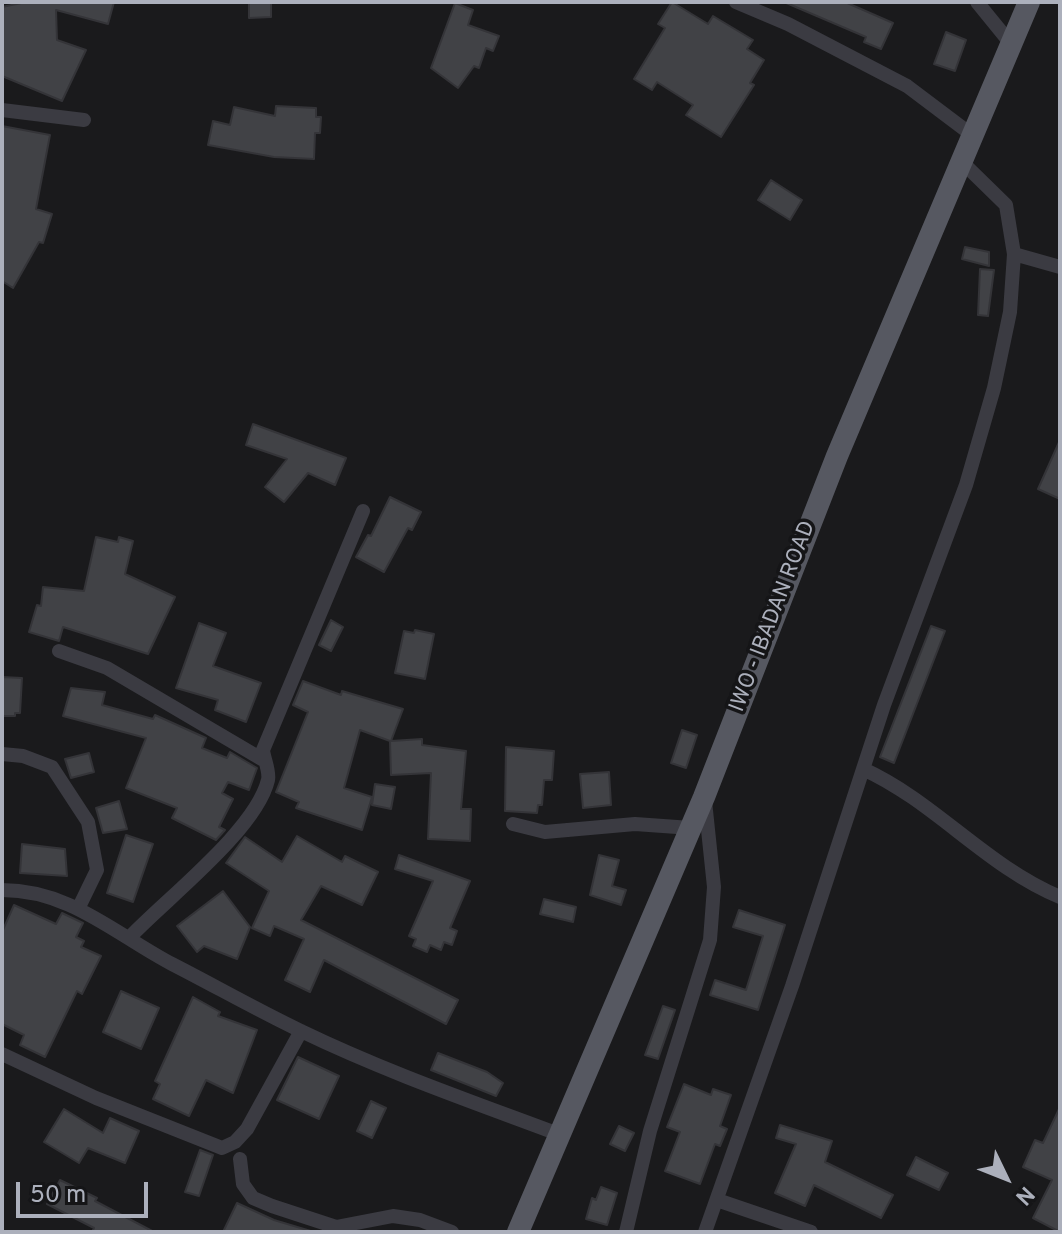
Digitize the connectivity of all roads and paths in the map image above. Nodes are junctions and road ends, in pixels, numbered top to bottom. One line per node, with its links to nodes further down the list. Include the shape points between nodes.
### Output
1 (736, 2): 7 (street, via 907,86)
2 (977, 2): 4 (street)
3 (1029, 2): 4 (main road, IWO - IBADAN ROAD)
4 (1012, 45): 7 (main road, IWO - IBADAN ROAD)
5 (2, 110): 6 (street)
6 (84, 120)
7 (972, 135): 8 (main road, IWO - IBADAN ROAD)
8 (963, 163): 9 (street, via 1006,205); 16 (main road, IWO - IBADAN ROAD, via 837,456)
9 (1014, 254): 10 (street); 15 (street, via 1010,312 966,485)
10 (1060, 267)
11 (363, 511): 14 (street, via 263,750)
12 (59, 651): 14 (street, via 107,668)
13 (2, 754): 21 (street, via 52,767 88,822 97,870)
14 (265, 761): 22 (street, via 269,776 248,816)
15 (863, 769): 20 (street, via 898,784 982,848); 27 (street)
16 (704, 797): 18 (main road, IWO - IBADAN ROAD); 30 (street, via 714,887 710,940 650,1131)
17 (513, 824): 18 (street, via 545,832 610,825)
18 (691, 828): 25 (main road, IWO - IBADAN ROAD)
19 (2, 890): 21 (street)
20 (1060, 897)
21 (79, 907): 22 (street)
22 (130, 937): 23 (street)
23 (301, 1031): 24 (street, via 247,1129 222,1148); 25 (street, via 425,1086)
24 (2, 1054)
25 (561, 1135): 29 (main road, IWO - IBADAN ROAD)
26 (240, 1159): 28 (street, via 243,1184 253,1198 272,1206 336,1227 393,1216)
27 (717, 1200): 31 (street); 32 (street)
28 (452, 1232)
29 (518, 1232)
30 (626, 1232)
31 (705, 1232)
32 (811, 1232)

